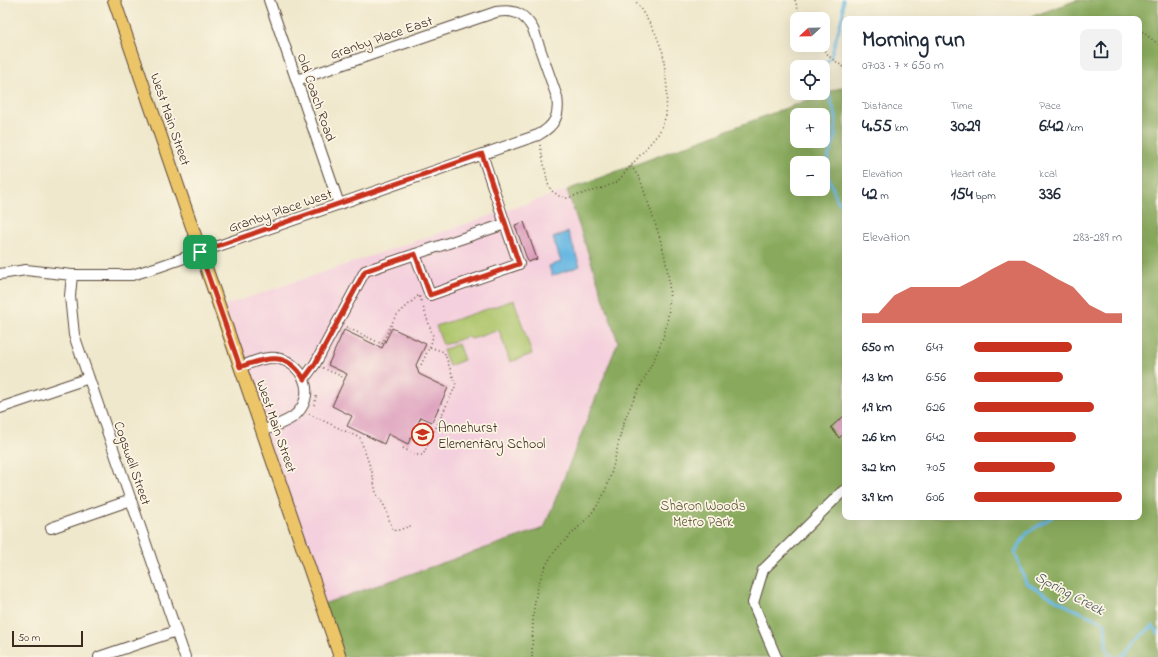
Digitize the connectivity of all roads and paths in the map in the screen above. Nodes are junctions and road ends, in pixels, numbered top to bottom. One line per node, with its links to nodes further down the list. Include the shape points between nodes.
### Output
1 (114, 0): 17 (main road, West Main Street)
2 (269, 0): 10 (street, Old Coach Road)
3 (634, 0): 14 (path, via 658,39 663,53 667,88 664,122)
4 (795, 0): 5 (path)
5 (799, 12)
6 (1142, 32): 7 (path)
7 (1158, 44)
8 (825, 52): 9 (path)
9 (842, 66)
10 (297, 80): 11 (street, Granby Place East, via 508,10 520,13 533,29 557,97 559,108); 15 (street, Old Coach Road)
11 (556, 120): 13 (street, Granby Place West, via 549,129 538,135)
12 (540, 145): 14 (path, via 548,184 552,191 567,198 617,182)
13 (482, 154): 15 (street, Granby Place West); 16 (street)
14 (631, 166): 45 (path, via 640,179 668,273 671,295 669,316 659,347 624,424 608,482 600,500 555,552 538,583 533,613)
15 (339, 204): 17 (street, Granby Place West)
16 (505, 224): 18 (street); 18 (street, via 519,264 430,295)
17 (200, 252): 20 (street, Granby Place West, via 132,275); 23 (main road, West Main Street)
18 (415, 254): 28 (street, via 365,271 315,364)
19 (0, 274): 20 (street, Granby Place West, via 26,270)
20 (72, 275): 26 (street, Cogswell Street, via 70,296 74,335)
21 (343, 325): 22 (path, via 382,344 395,316 419,295 433,336)
22 (430, 346): 24 (path); 36 (path, via 444,352 456,385 423,455 415,455)
23 (240, 367): 28 (street, via 259,360 285,360 297,367); 35 (main road, West Main Street)
24 (417, 369)
25 (319, 373): 27 (path, via 322,368)
26 (89, 378): 31 (street); 38 (street, Cogswell Street)
27 (345, 378)
28 (304, 379): 35 (street, via 307,393 302,407 293,416)
29 (317, 391): 30 (path)
30 (313, 406)
31 (0, 408)
32 (311, 411): 33 (path)
33 (308, 414): 34 (path); 39 (path, via 360,438 372,472 376,493 385,507 392,528 396,530)
34 (305, 417)
35 (262, 431): 44 (main road, West Main Street)
36 (403, 448)
37 (842, 492): 46 (street, via 763,570 753,602)
38 (131, 500): 40 (street); 41 (street, Cogswell Street)
39 (413, 525)
40 (51, 528)
41 (176, 631): 42 (street); 43 (street, Cogswell Street)
42 (99, 657)
43 (185, 657)
44 (340, 657)
45 (532, 657)
46 (776, 657)

